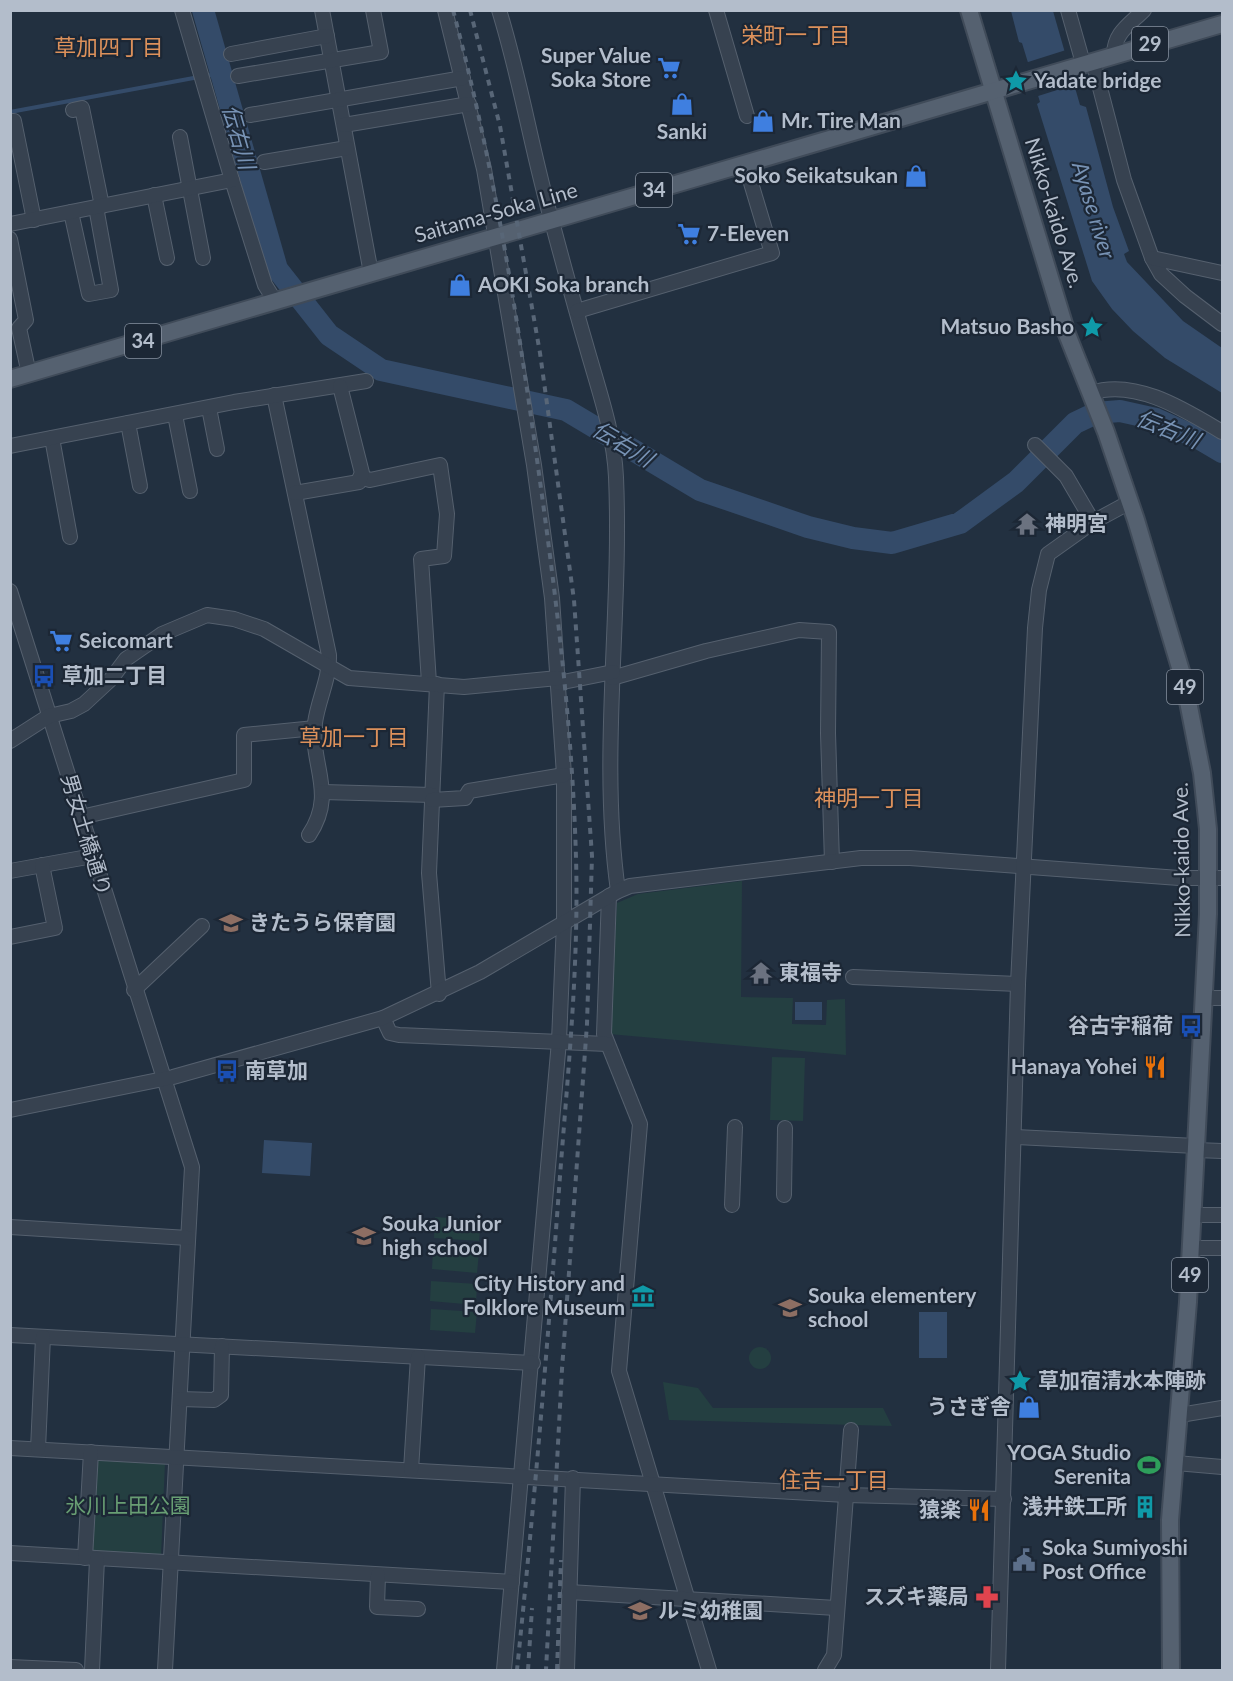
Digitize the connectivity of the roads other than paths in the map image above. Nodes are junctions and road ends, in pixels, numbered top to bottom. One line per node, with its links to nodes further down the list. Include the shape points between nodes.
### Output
1 (182, 10): 30 (street)
2 (322, 10): 11 (street)
3 (373, 10): 14 (street, via 381,52)
4 (445, 10): 17 (street)
5 (499, 10): 36 (street)
6 (716, 10): 23 (street)
7 (969, 10): 18 (main road, Nikko-kaido Ave. / 49)
8 (1068, 10): 15 (street)
9 (1144, 10): 13 (street, via 1118,35)
10 (1222, 24): 13 (main road, 29)
11 (327, 36): 12 (street); 14 (street)
12 (231, 54)
13 (1114, 55): 15 (main road, 29)
14 (332, 61): 16 (street); 19 (street)
15 (1085, 63): 18 (main road, 29); 42 (street)
16 (238, 76)
17 (463, 78): 19 (street); 20 (street)
18 (994, 90): 29 (main road, Saitama-Soka Line / 34); 53 (main road, Nikko-kaido Ave. / 49, via 1060,313)
19 (339, 99): 22 (street); 25 (street)
20 (469, 104): 25 (street); 38 (street)
21 (73, 110): 33 (street, via 82,108)
22 (250, 115)
23 (747, 116)
24 (10, 121): 35 (street, via 14,121)
25 (344, 125): 27 (street)
26 (180, 137): 31 (street)
27 (347, 148): 28 (street); 43 (street)
28 (264, 162)
29 (745, 163): 36 (main road, Saitama-Soka Line / 34); 46 (street, via 772,253)
30 (232, 180): 31 (street); 45 (street, via 265,285)
31 (190, 188): 32 (street); 41 (street)
32 (154, 195): 33 (street); 40 (street)
33 (99, 207): 34 (street); 34 (street, via 111,290 89,294)
34 (71, 212): 35 (street)
35 (34, 219): 37 (street)
36 (551, 220): 38 (main road, Saitama-Soka Line / 34); 46 (street)
37 (10, 224)
38 (496, 236): 43 (main road, Saitama-Soka Line / 34); 72 (street, via 544,536)
39 (10, 239): 48 (street, via 26,320 19,328)
40 (167, 258)
41 (203, 258)
42 (1154, 261): 44 (street); 47 (street, via 1161,274)
43 (371, 273): 45 (main road, Saitama-Soka Line / 34)
44 (1222, 273)
45 (275, 301): 48 (main road, Saitama-Soka Line / 34)
46 (577, 311): 71 (street, via 606,415 612,452 616,511)
47 (1222, 324)
48 (29, 374): 49 (main road, Saitama-Soka Line / 34)
49 (10, 379)
50 (366, 381): 51 (street)
51 (340, 386): 52 (street); 62 (street)
52 (274, 395): 54 (street); 65 (street)
53 (1092, 397): 57 (street, via 1106,388 1164,400); 66 (main road, Nikko-kaido Ave. / 49)
54 (209, 408): 55 (street); 61 (street)
55 (175, 415): 56 (street); 64 (street)
56 (128, 423): 58 (street); 63 (street)
57 (1222, 432)
58 (52, 438): 60 (street); 68 (street)
59 (1035, 445): 67 (street, via 1066,476)
60 (10, 446)
61 (217, 449)
62 (360, 477): 65 (street, via 359,482); 73 (street, via 370,480 440,465 447,514 444,556 421,559)
63 (140, 486)
64 (190, 491)
65 (295, 493): 70 (street)
66 (1130, 502): 67 (street); 87 (main road, Nikko-kaido Ave. / 49, via 1184,681)
67 (1094, 522): 85 (street, via 1048,554 1043,568 1034,639)
68 (70, 537)
69 (10, 591): 74 (street, 男女土橋通り)
70 (330, 666): 73 (street, via 349,678); 74 (street, via 264,629 207,615 162,634 126,659 84,704); 75 (street)
71 (613, 675): 72 (street); 83 (street, via 799,630 829,632); 88 (street)
72 (558, 681): 73 (street, via 464,687); 77 (street)
73 (433, 684): 79 (street)
74 (49, 716): 76 (street); 80 (street, 男女土橋通り)
75 (315, 728): 78 (street, via 315,753); 80 (street, via 244,735 244,780)
76 (10, 741)
77 (564, 775): 79 (street, via 469,790 465,798); 89 (street)
78 (323, 792): 79 (street); 81 (street, via 317,823)
79 (432, 797): 95 (street, via 429,873)
80 (81, 817): 82 (street, 男女土橋通り)
81 (309, 835)
82 (93, 856): 84 (street); 94 (street, 男女土橋通り)
83 (832, 862): 85 (street, via 910,858); 88 (street, via 648,883)
84 (42, 865): 86 (street); 91 (street, via 55,928)
85 (1023, 867): 87 (street); 93 (street)
86 (10, 871)
87 (1216, 878): 96 (main road, Nikko-kaido Ave. / 49)
88 (614, 893): 89 (street); 100 (street, via 604,1034)
89 (564, 922): 95 (street); 99 (street)
90 (202, 926): 94 (street)
91 (10, 937)
92 (853, 977): 93 (street)
93 (1018, 984): 105 (street)
94 (135, 990): 101 (street, 男女土橋通り)
95 (439, 994): 98 (street)
96 (1204, 998): 97 (street); 106 (main road, Nikko-kaido Ave. / 49)
97 (1222, 998)
98 (383, 1018): 99 (street, via 390,1033 399,1035); 101 (street)
99 (559, 1041): 100 (street); 121 (street)
100 (607, 1044): 135 (street, via 640,1125 619,1371)
101 (163, 1079): 102 (street); 113 (street, 男女土橋通り, via 192,1167)
102 (10, 1110)
103 (735, 1127): 109 (street)
104 (785, 1128): 108 (street)
105 (1014, 1137): 106 (street); 137 (street)
106 (1196, 1148): 107 (street); 110 (main road, Nikko-kaido Ave. / 49)
107 (1222, 1151)
108 (784, 1195)
109 (732, 1205)
110 (1193, 1215): 111 (street); 114 (main road, Nikko-kaido Ave. / 49)
111 (1222, 1215)
112 (10, 1227): 113 (street)
113 (188, 1238): 118 (street, 男女土橋通り)
114 (1192, 1248): 115 (street); 124 (main road, Nikko-kaido Ave. / 49)
115 (1222, 1248)
116 (10, 1335): 117 (street)
117 (43, 1337): 118 (street); 127 (street)
118 (183, 1344): 119 (street); 122 (street, 男女土橋通り)
119 (222, 1346): 120 (street); 122 (street, via 220,1395 214,1400)
120 (418, 1357): 121 (street); 132 (street)
121 (533, 1363): 133 (street)
122 (180, 1399): 129 (street, 男女土橋通り)
123 (1222, 1408): 124 (street)
124 (1180, 1415): 130 (main road, Nikko-kaido Ave. / 49)
125 (851, 1430): 136 (street)
126 (10, 1448): 127 (street)
127 (38, 1449): 128 (street)
128 (91, 1452): 129 (street); 139 (street)
129 (176, 1457): 132 (street); 140 (street, 男女土橋通り)
130 (1176, 1463): 131 (street); 156 (main road, Nikko-kaido Ave. / 49, via 1170,1532)
131 (1222, 1467)
132 (411, 1470): 133 (street)
133 (524, 1476): 134 (street); 142 (street)
134 (573, 1478): 135 (street); 143 (street)
135 (653, 1484): 136 (street); 144 (street)
136 (846, 1496): 137 (street); 145 (street)
137 (1004, 1499): 155 (street)
138 (10, 1553): 139 (street)
139 (91, 1558): 140 (street); 149 (street)
140 (169, 1563): 141 (street); 150 (street, 男女土橋通り)
141 (378, 1575): 142 (street); 146 (street, via 377,1607)
142 (512, 1582): 151 (street)
143 (569, 1592): 144 (street); 152 (street)
144 (686, 1598): 145 (street); 153 (street)
145 (836, 1608): 154 (street, via 834,1655)
146 (418, 1610)
147 (12, 1668): 148 (street)
148 (75, 1671)
149 (92, 1671)
150 (165, 1671)
151 (504, 1671)
152 (567, 1671)
153 (709, 1671)
154 (825, 1671)
155 (998, 1671)
156 (1171, 1671)

